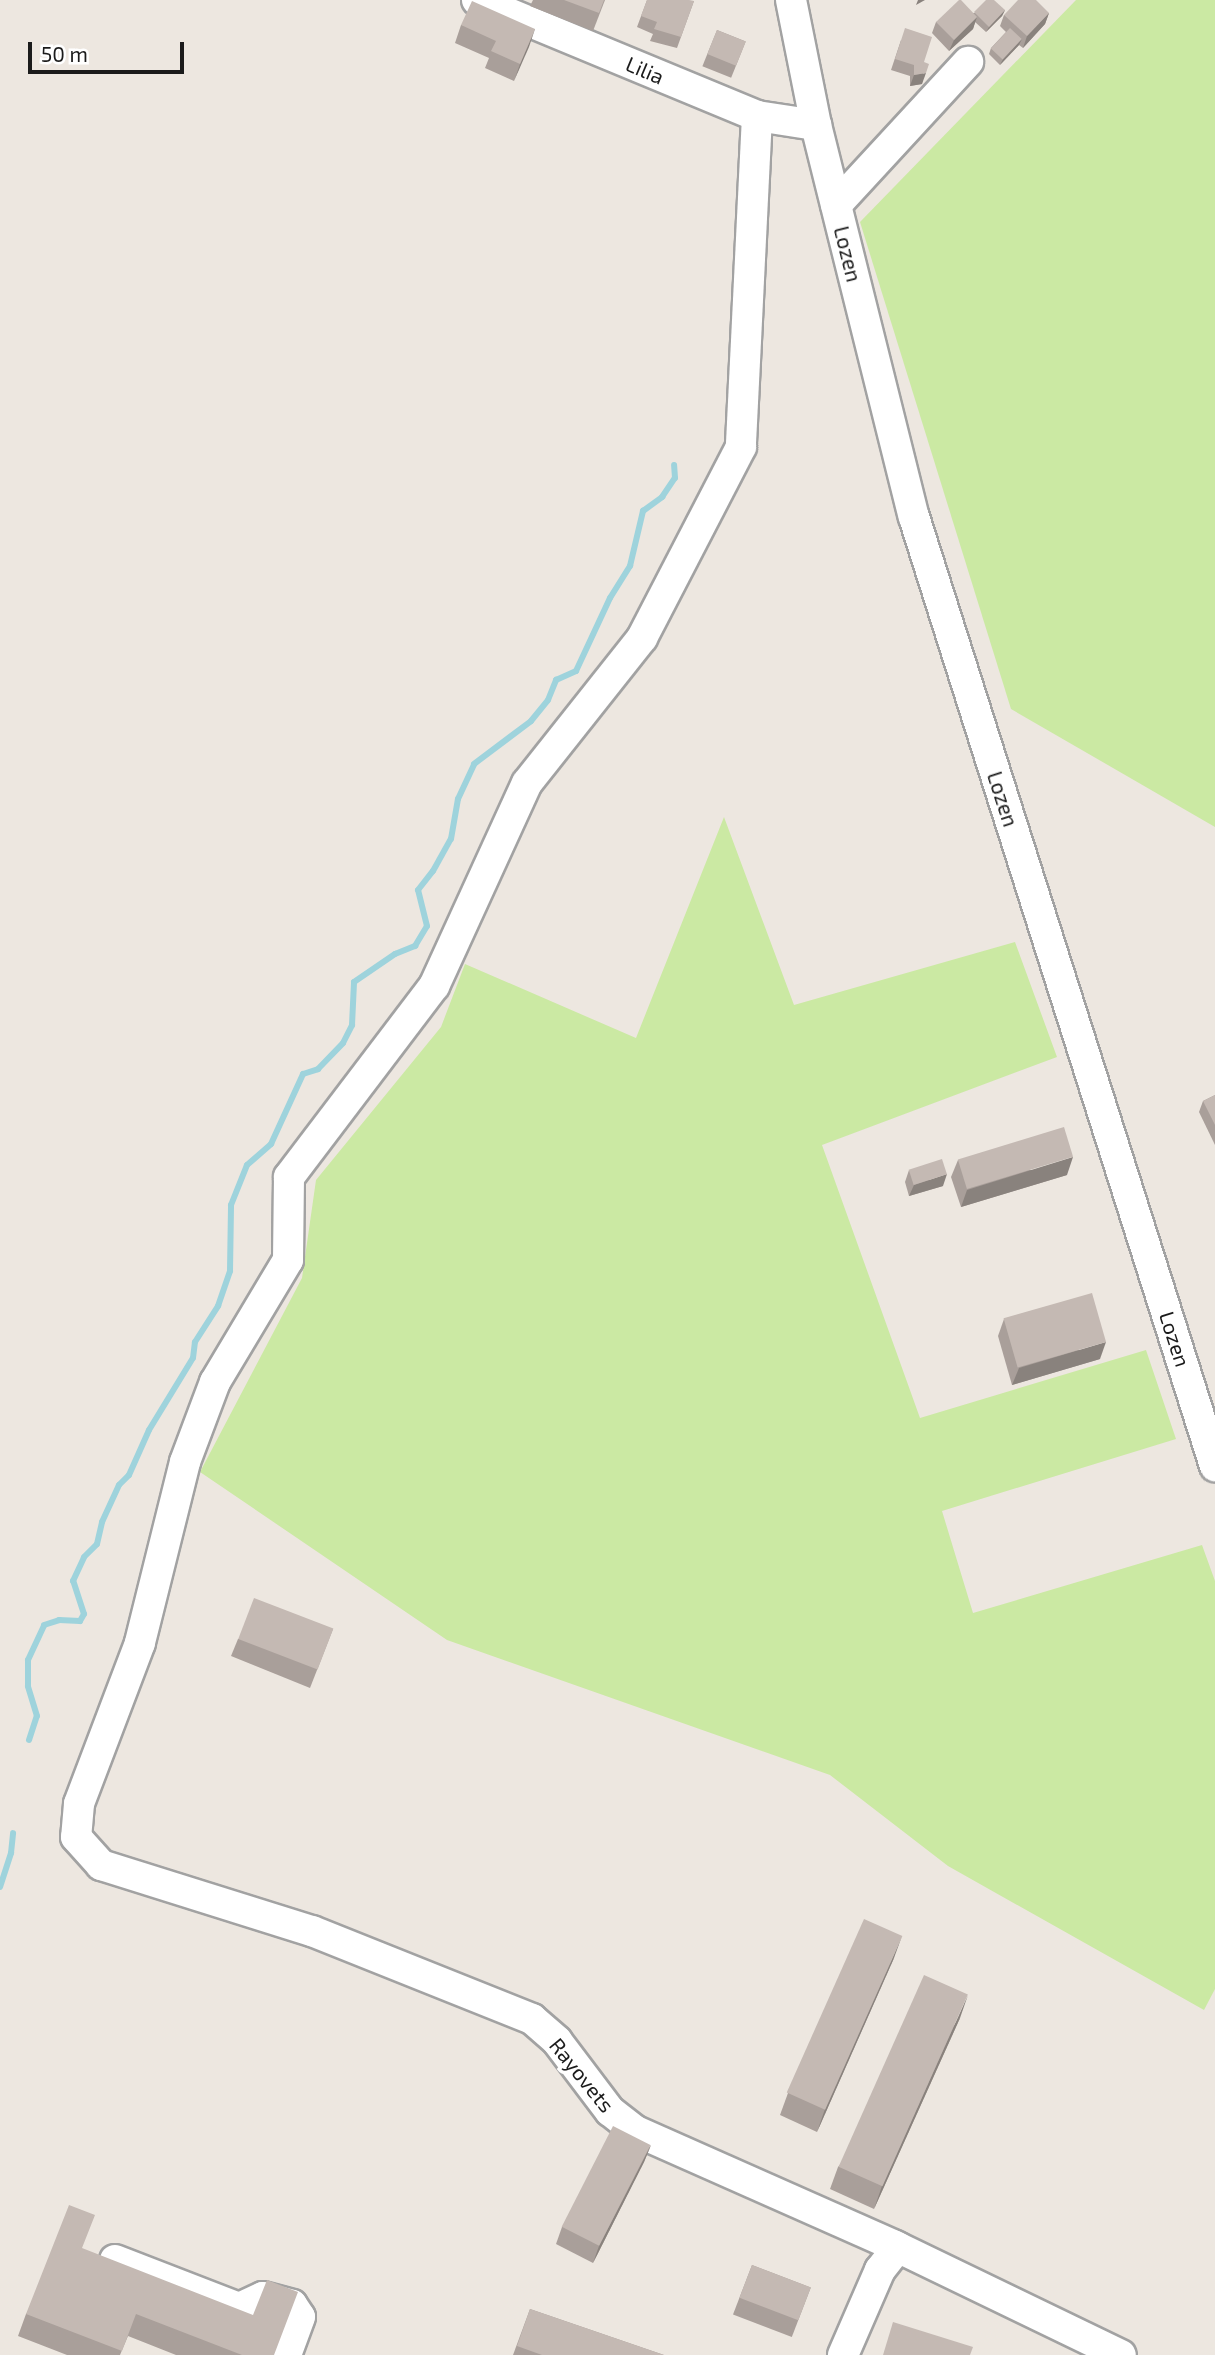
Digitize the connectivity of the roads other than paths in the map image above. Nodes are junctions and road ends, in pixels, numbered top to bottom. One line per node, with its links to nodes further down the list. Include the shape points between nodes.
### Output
1 (477, 0): 4 (street, Lilia)
2 (791, 0): 5 (street, Lozen)
3 (968, 62): 6 (street)
4 (757, 116): 5 (street, Lilia); 8 (street, Rayovets, via 741,447 642,639 527,783 435,986 289,1177 288,1261 215,1382 185,1462 140,1643 79,1804 76,1837 101,1865 312,1931 531,2019 557,2041 610,2111 636,2132)
5 (816, 125): 6 (street, Lozen)
6 (836, 205): 7 (street, Lozen, via 914,517)
7 (1215, 1466)
8 (898, 2247): 11 (street, via 880,2270); 12 (street, Rayovets)
9 (115, 2260): 10 (street, via 239,2308 263,2297 292,2305 300,2317)
10 (286, 2355)
11 (844, 2355)
12 (1121, 2355)

